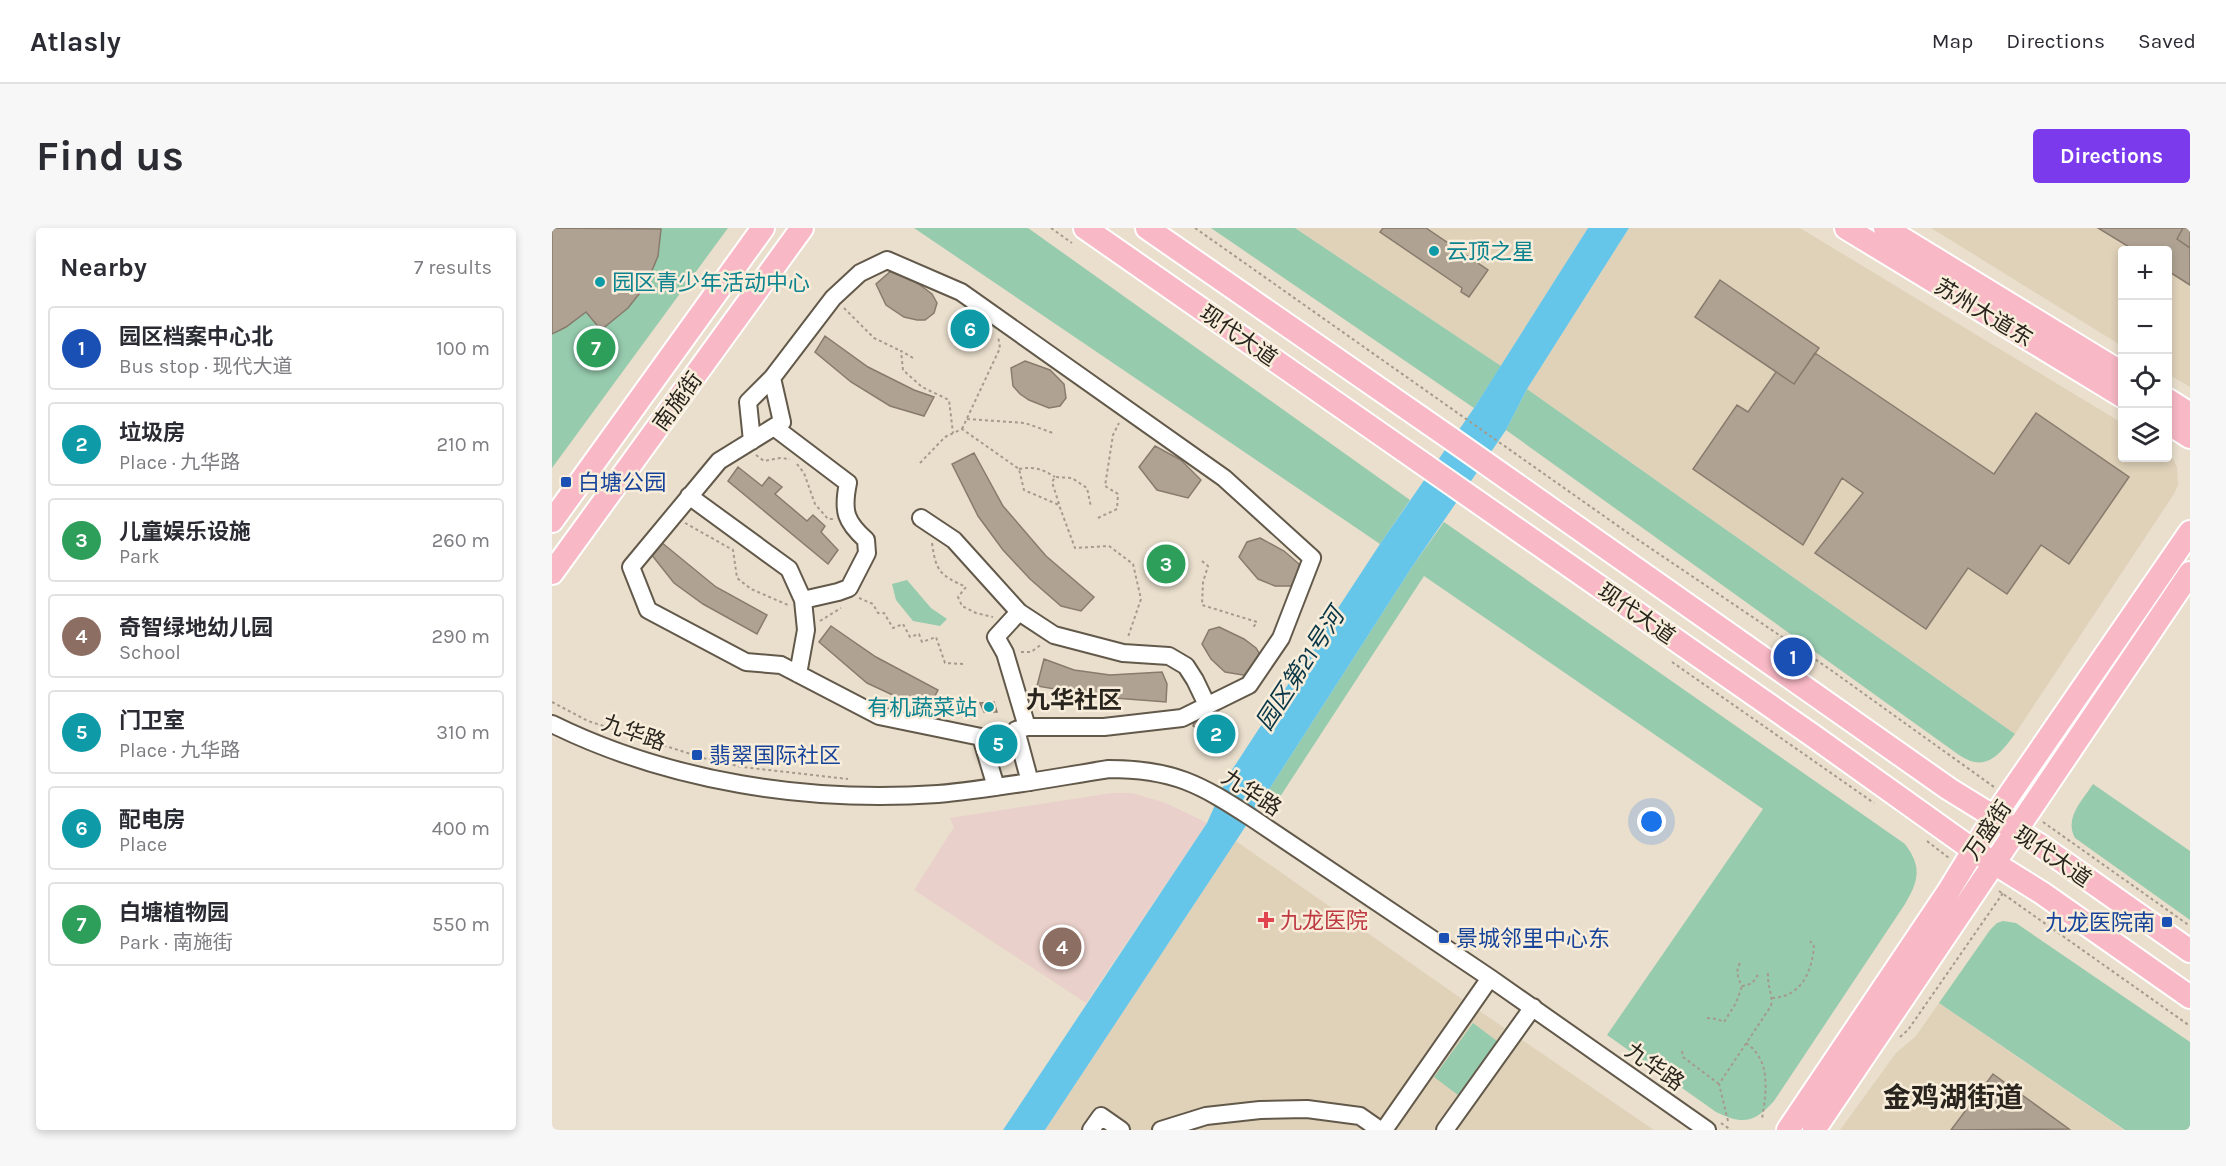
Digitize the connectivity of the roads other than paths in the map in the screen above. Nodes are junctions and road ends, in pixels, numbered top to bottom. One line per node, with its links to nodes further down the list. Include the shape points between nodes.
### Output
1 (763, 228): 19 (main road, 南施街)
2 (802, 228): 21 (main road, 南施街)
3 (1086, 228): 33 (main road, 现代大道, via 1812,735)
4 (1147, 228): 31 (main road, 现代大道)
5 (1846, 228): 9 (main road, 苏州大道东)
6 (1885, 228): 7 (main road, 苏州大道东)
7 (2118, 371)
8 (772, 378): 12 (street); 15 (street, via 748,402); 26 (street, via 833,298 860,273 887,260 961,292 1224,478 1312,558 1281,638 1249,685)
9 (2118, 394)
10 (2172, 403): 11 (main road)
11 (2190, 414)
12 (778, 424): 15 (street); 16 (street); 23 (street, via 848,483 844,499 850,525 866,540 867,553 849,588)
13 (2172, 426): 14 (main road)
14 (2190, 437)
15 (748, 443): 17 (street, via 719,461)
16 (855, 477)
17 (689, 496): 23 (street, via 789,569); 25 (street, via 631,567 648,610 746,662 781,665)
18 (921, 518): 24 (street, via 954,540)
19 (552, 521)
20 (2190, 532): 31 (main road, 万盛街)
21 (552, 573)
22 (2190, 573): 32 (main road, 万盛街)
23 (804, 606): 25 (street, via 806,630)
24 (1019, 612): 26 (street, via 1054,635 1123,653 1169,657 1186,666); 28 (street, via 996,637 1005,653)
25 (798, 674): 30 (street, via 879,716 981,737)
26 (1207, 705): 28 (street, via 1182,718 1104,727)
27 (552, 724): 30 (street, 九华路, via 652,763 793,791 878,796)
28 (1027, 727): 29 (street, via 1016,730)
29 (1030, 782): 30 (street, 九华路); 36 (street, 九华路, via 1130,769 1197,784)
30 (996, 787)
31 (1994, 817): 32 (main road, 现代大道); 33 (main road, 万盛街)
32 (2023, 821): 34 (main road, 万盛街); 35 (main road, 现代大道)
33 (1968, 858): 34 (main road, 现代大道); 45 (main road, 万盛街)
34 (1988, 872): 37 (main road, 现代大道); 46 (main road, 万盛街)
35 (2190, 951)
36 (1490, 978): 38 (street, 九华路); 42 (street)
37 (2190, 997)
38 (1533, 1007): 43 (street); 44 (street, 九华路)
39 (1091, 1130): 40 (street, via 1101,1116)
40 (1120, 1130)
41 (1161, 1130): 42 (street, via 1206,1116 1307,1109 1360,1116)
42 (1382, 1130)
43 (1446, 1130)
44 (1707, 1130)
45 (1788, 1130)
46 (1814, 1130)

